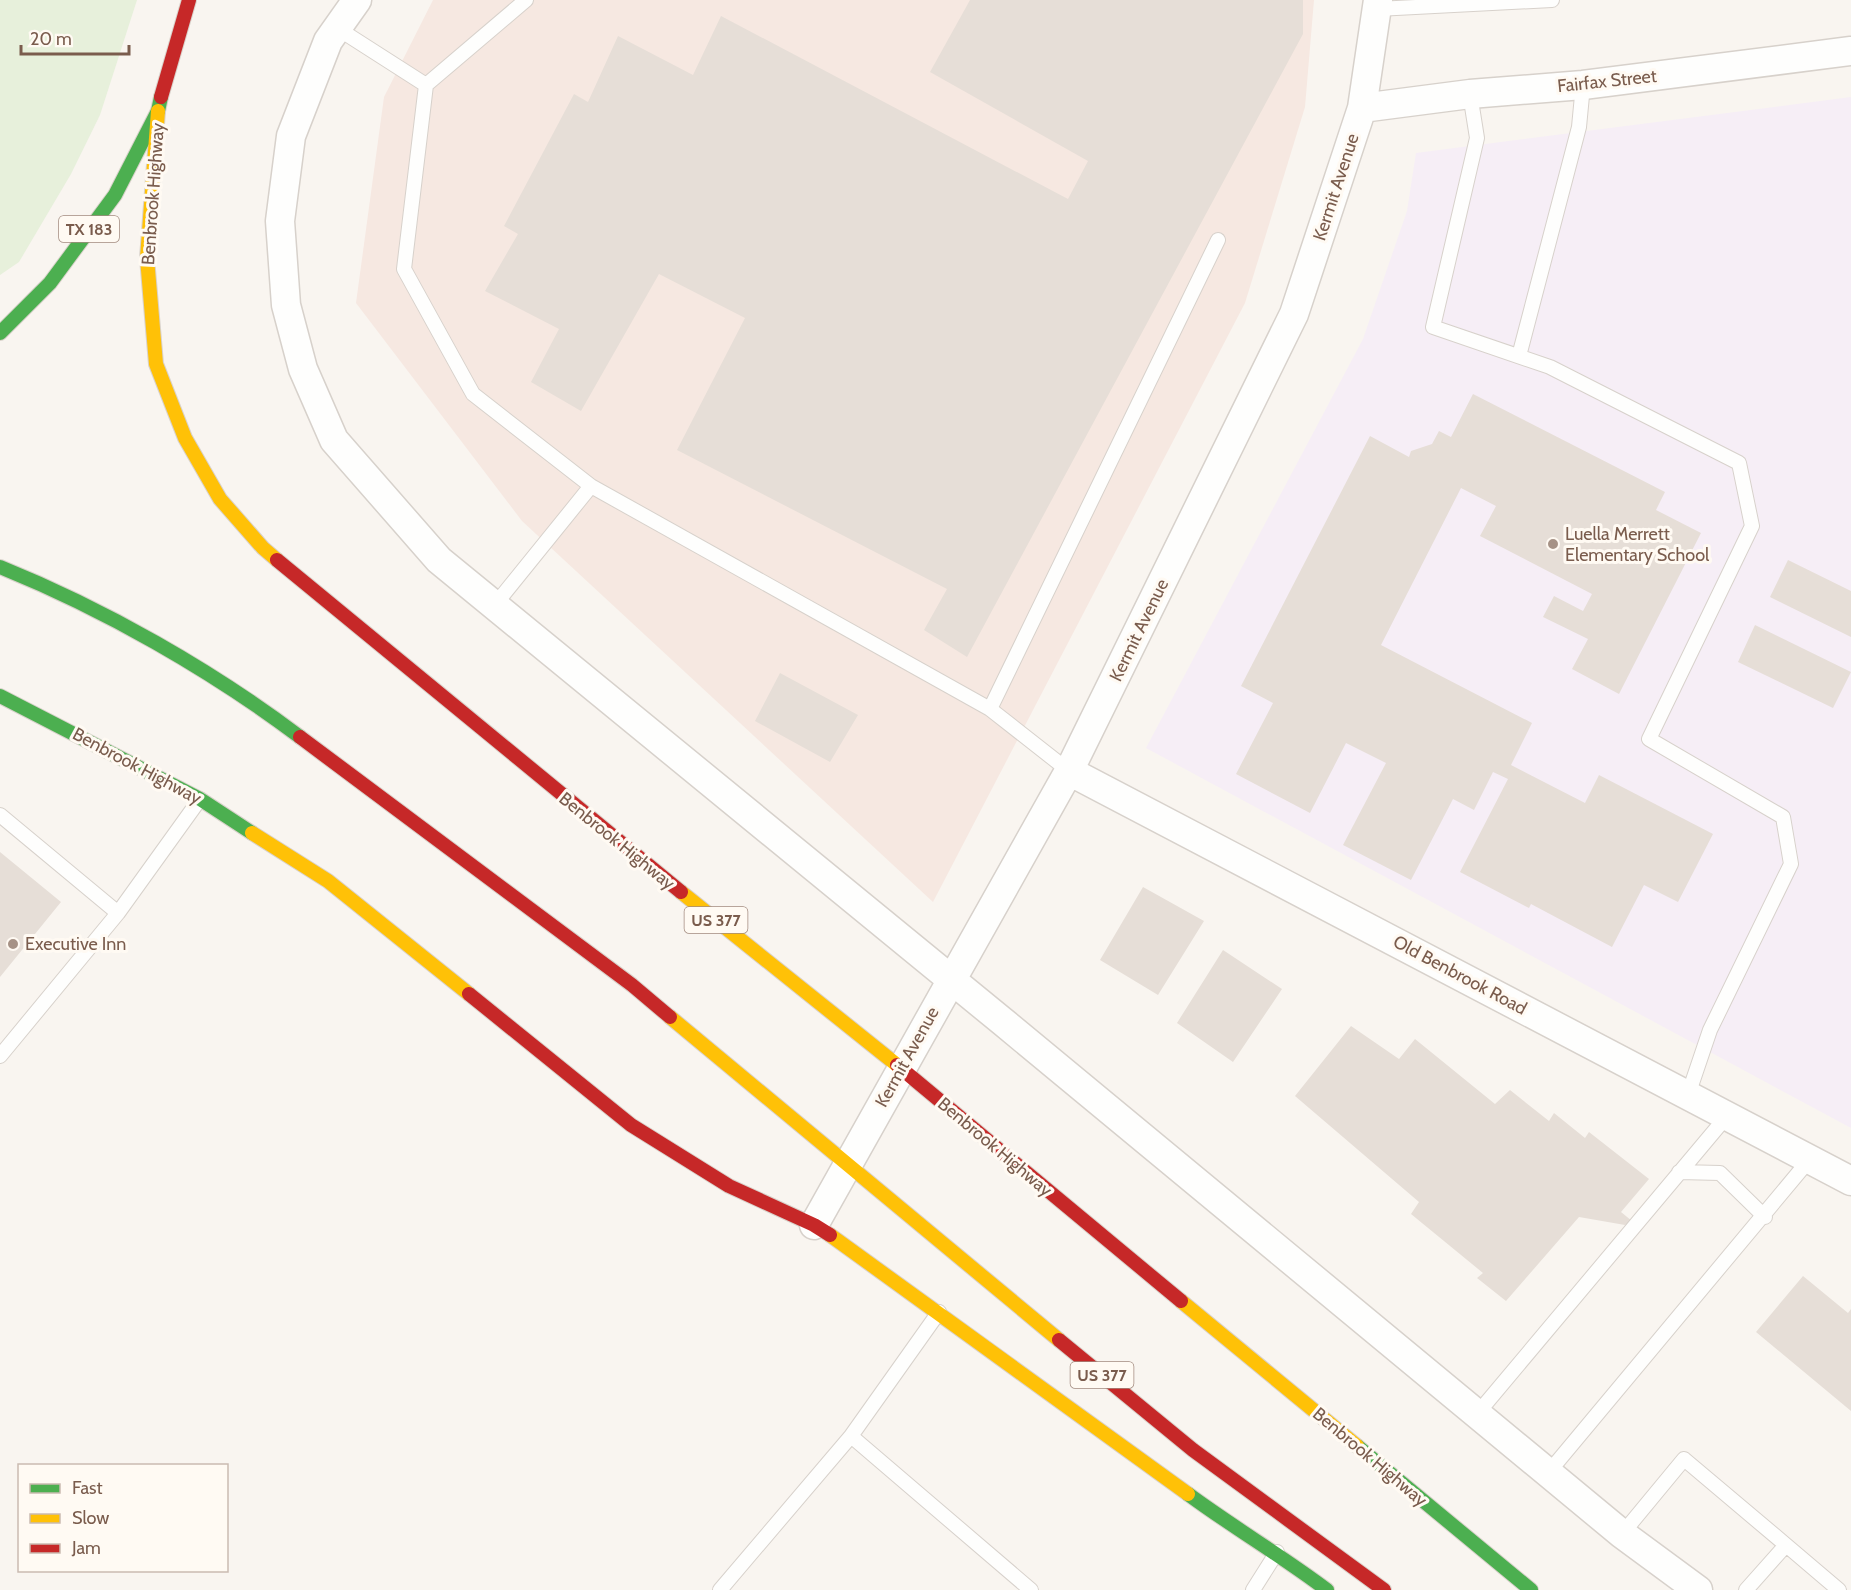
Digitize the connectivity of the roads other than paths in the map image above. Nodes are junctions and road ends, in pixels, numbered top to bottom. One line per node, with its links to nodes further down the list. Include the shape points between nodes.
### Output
1 (190, 0): 12 (main road, US 377)
2 (357, 0): 6 (street)
3 (526, 0): 8 (lane)
4 (1552, 0): 5 (lane)
5 (1377, 5): 11 (street, Kermit Avenue)
6 (337, 27): 8 (lane); 18 (street, via 291,136 280,220 286,305 303,369 334,440 438,560)
7 (1851, 51): 9 (street, Fairfax Street)
8 (426, 85): 16 (lane, via 404,268 473,394)
9 (1583, 86): 10 (street, Fairfax Street); 15 (lane, via 1579,127)
10 (1470, 94): 11 (street, Fairfax Street); 15 (lane, via 1477,138 1433,327)
11 (1362, 108): 21 (street, Kermit Avenue, via 1294,314)
12 (158, 111): 14 (main road, TX 183, via 115,195 50,283); 27 (main road, Benbrook Highway / US 377, via 147,258 156,364 185,438 220,499 272,556 553,789)
13 (1218, 240): 20 (lane)
14 (0, 333)
15 (1519, 356): 28 (lane, via 1550,367 1739,463 1752,526 1649,739 1783,817 1791,864 1710,1030)
16 (591, 486): 18 (lane); 20 (lane)
17 (0, 567): 31 (main road, US 377, via 75,601 269,714 632,985)
18 (494, 606): 25 (street)
19 (0, 696): 22 (main road, Benbrook Highway)
20 (990, 709): 21 (lane)
21 (1069, 771): 25 (street, Kermit Avenue); 28 (street, Old Benbrook Road)
22 (200, 798): 24 (lane); 35 (main road, Benbrook Highway, via 328,881 632,1125 729,1186)
23 (0, 816): 24 (lane)
24 (118, 913): 26 (lane)
25 (951, 980): 27 (street, Kermit Avenue); 37 (street)
26 (0, 1056)
27 (900, 1068): 31 (street, Kermit Avenue); 48 (main road, Benbrook Highway / US 377)
28 (1688, 1095): 29 (street, Old Benbrook Road)
29 (1727, 1116): 30 (street, Old Benbrook Road); 32 (lane)
30 (1810, 1159): 33 (street, Old Benbrook Road); 34 (lane)
31 (848, 1166): 35 (street, Kermit Avenue); 47 (main road, US 377, via 1193,1450)
32 (1679, 1172): 34 (lane, via 1720,1173); 37 (lane)
33 (1851, 1180)
34 (1765, 1217): 39 (lane)
35 (814, 1225): 36 (main road, Benbrook Highway)
36 (939, 1312): 38 (lane); 42 (main road, Benbrook Highway, via 1218,1517)
37 (1477, 1414): 39 (street)
38 (851, 1436): 43 (lane); 44 (lane)
39 (1548, 1473): 40 (street)
40 (1622, 1534): 41 (lane, via 1684,1459); 49 (street)
41 (1786, 1545): 50 (lane); 51 (lane)
42 (1277, 1552): 45 (lane); 46 (main road, Benbrook Highway)
43 (720, 1590)
44 (1030, 1590)
45 (1252, 1590)
46 (1327, 1590)
47 (1384, 1590)
48 (1531, 1590)
49 (1698, 1590)
50 (1746, 1590)
51 (1839, 1590)

